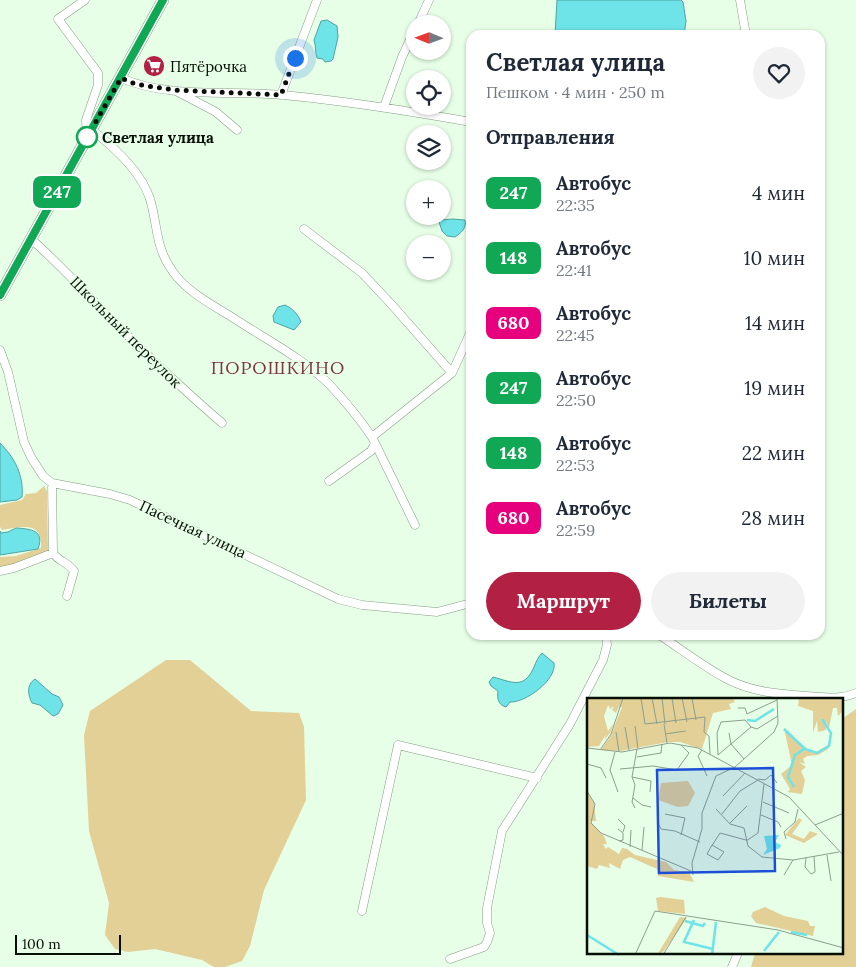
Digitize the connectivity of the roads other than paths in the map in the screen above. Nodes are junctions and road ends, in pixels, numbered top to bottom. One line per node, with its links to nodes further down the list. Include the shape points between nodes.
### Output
1 (85, 0): 15 (street, via 58,19 98,73 98,85 86,120)
2 (163, 0): 9 (main road)
3 (317, 0): 11 (street)
4 (429, 0): 6 (street)
5 (740, 0): 7 (street)
6 (422, 15)
7 (745, 30)
8 (406, 48): 12 (street)
9 (121, 78): 10 (street, via 135,84); 15 (main road)
10 (174, 90): 11 (street); 14 (street, via 216,112)
11 (281, 95): 12 (street)
12 (384, 107): 13 (street)
13 (466, 121)
14 (237, 130)
15 (90, 133): 17 (main road); 23 (street, via 104,140 144,184 150,198 160,250 180,280 328,383 354,411)
16 (304, 229): 21 (street, via 362,273)
17 (31, 239): 18 (main road); 22 (street, Школьный переулок, via 120,329)
18 (0, 295)
19 (466, 342): 21 (street)
20 (0, 350): 25 (street, via 24,442 43,476)
21 (452, 373): 23 (street)
22 (222, 423)
23 (374, 440): 24 (street, via 371,451); 26 (street)
24 (329, 481)
25 (52, 483): 27 (street); 30 (street, Пасечная улица, via 130,500 350,602 437,612)
26 (415, 525)
27 (53, 553): 28 (street); 29 (street, via 74,571)
28 (0, 571)
29 (68, 596)
30 (466, 605)
31 (606, 640): 37 (street, via 603,660)
32 (667, 640): 34 (street, via 726,679)
33 (856, 693): 36 (street)
34 (791, 697): 35 (street)
35 (815, 698)
36 (842, 698)
37 (537, 778): 38 (street, via 398,745); 40 (street, via 502,830 487,908 490,934 487,942 484,947)
38 (362, 911)
39 (738, 954): 41 (street)
40 (450, 959)
41 (732, 967)

